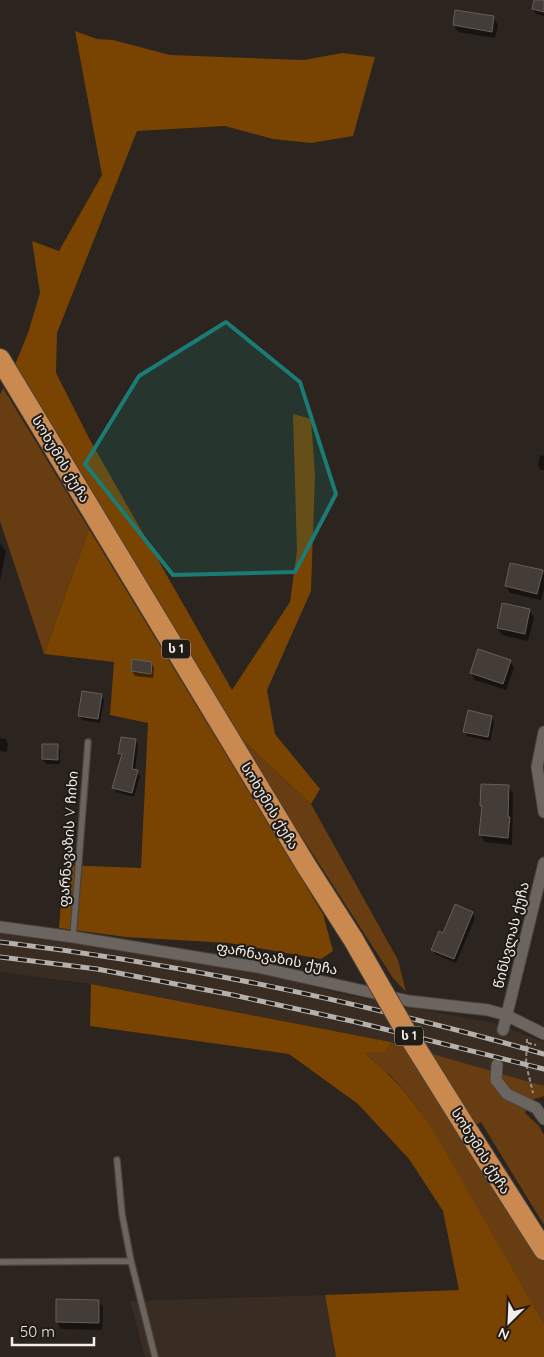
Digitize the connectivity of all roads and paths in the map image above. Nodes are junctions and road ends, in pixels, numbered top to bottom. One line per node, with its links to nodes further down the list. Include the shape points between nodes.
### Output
1 (0, 359): 18 (highway, სოხუმის ქუჩა / ს 1, bridge, via 406,1030)
2 (544, 732): 4 (street, via 537,767)
3 (88, 742): 7 (lane, ფარნავაზის V ჩიხი)
4 (544, 812)
5 (544, 863): 8 (street, წინსვლას ქუჩა)
6 (0, 927): 7 (street, ფარნავაზის ქუჩა)
7 (73, 937): 8 (street, ფარნავაზის ქუჩა, via 257,967 409,1000)
8 (506, 1015): 9 (street, ფარნავაზის ქუჩა); 10 (street, წინსვლას ქუჩა)
9 (528, 1025): 11 (street, ფარნავაზის ქუჩა); 12 (path)
10 (503, 1030)
11 (544, 1034)
12 (527, 1043): 13 (path); 15 (path, via 526,1064)
13 (536, 1045)
14 (497, 1065): 15 (street, via 496,1080 507,1094)
15 (540, 1104): 16 (street)
16 (544, 1119)
17 (117, 1160): 19 (lane)
18 (544, 1250)
19 (131, 1261): 20 (lane); 21 (lane)
20 (0, 1262)
21 (155, 1357)

